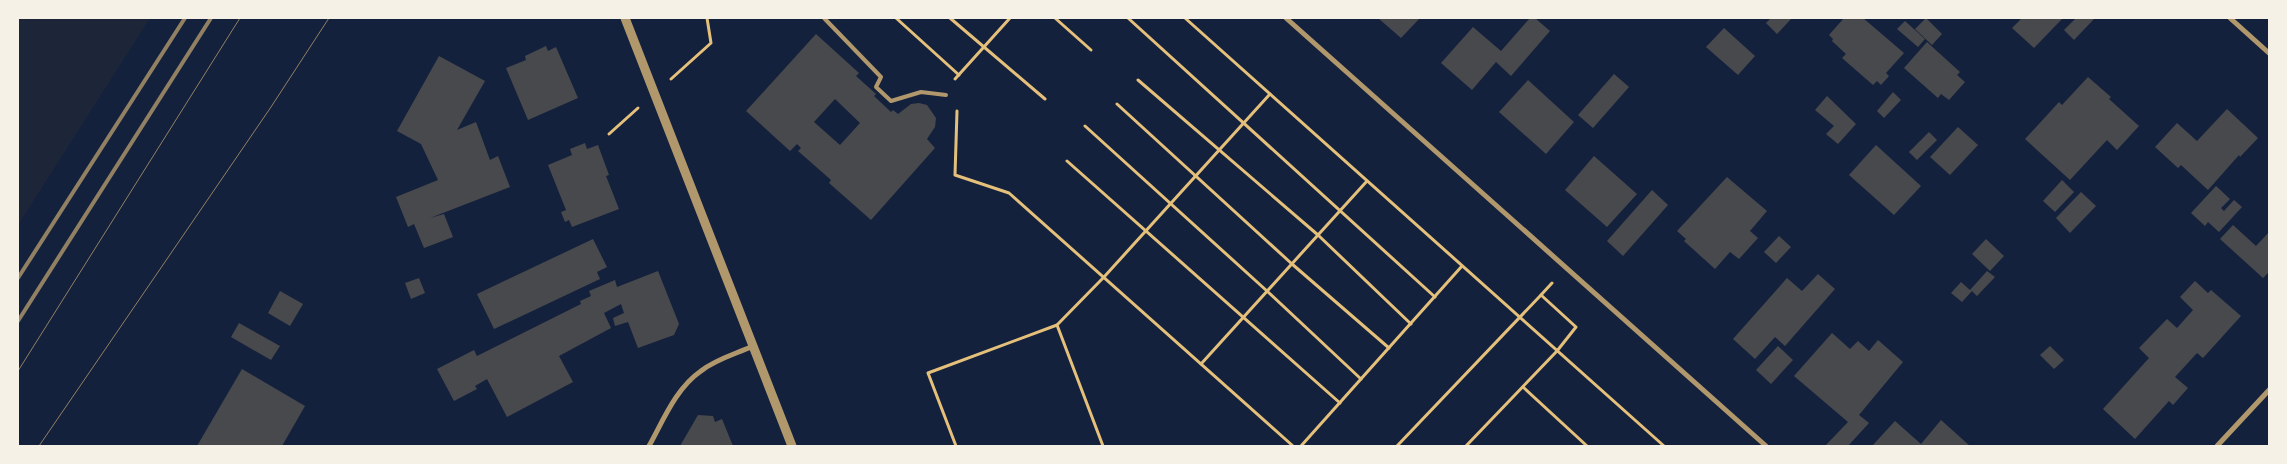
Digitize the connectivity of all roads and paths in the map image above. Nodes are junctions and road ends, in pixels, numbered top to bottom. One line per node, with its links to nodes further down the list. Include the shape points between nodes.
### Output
1 (626, 18): 42 (street)
2 (824, 18): 17 (lane, via 882,77 876,86 891,101 921,92)
3 (896, 18): 14 (path)
4 (950, 18): 18 (path)
5 (1002, 18): 11 (path)
6 (1055, 18): 12 (path)
7 (1128, 18): 20 (path)
8 (1185, 18): 16 (path)
9 (1286, 18): 33 (street)
10 (2230, 18): 13 (street)
11 (1006, 21)
12 (1091, 50)
13 (2270, 54)
14 (959, 74)
15 (1138, 80): 22 (path)
16 (1270, 94): 20 (path); 26 (path)
17 (946, 95)
18 (1045, 99)
19 (1117, 104): 25 (path)
20 (1244, 123): 22 (path); 28 (path)
21 (1084, 126): 27 (path)
22 (1218, 150): 25 (path); 30 (path)
23 (1066, 160): 29 (path)
24 (956, 175): 34 (path, via 1009,193)
25 (1195, 176): 27 (path); 31 (path)
26 (1367, 181): 28 (path); 32 (path)
27 (1170, 203): 29 (path); 35 (path)
28 (1341, 210): 30 (path); 37 (path)
29 (1146, 230): 34 (path); 39 (path)
30 (1318, 235): 31 (path); 40 (path)
31 (1292, 264): 35 (path); 43 (path)
32 (1462, 266): 37 (path); 38 (path)
33 (1567, 268): 36 (path); 62 (street)
34 (1104, 277): 41 (path); 45 (path)
35 (1267, 291): 39 (path); 46 (path)
36 (1541, 295): 38 (path); 44 (path, via 1576,327)
37 (1435, 297): 40 (path)
38 (1518, 316): 44 (path); 50 (path)
39 (1244, 317): 45 (path); 49 (path)
40 (1411, 324): 43 (path)
41 (1057, 326): 53 (path, via 928,373); 54 (path)
42 (753, 346): 51 (street, via 710,364 691,379); 52 (street)
43 (1389, 348): 46 (path)
44 (1557, 351): 47 (path); 61 (path)
45 (1201, 364): 55 (path)
46 (1361, 380): 49 (path)
47 (1522, 387): 59 (path); 60 (path)
48 (2270, 389): 63 (street)
49 (1340, 403): 56 (path)
50 (1401, 443): 57 (path); 58 (path)
51 (648, 446)
52 (792, 446)
53 (956, 446)
54 (1103, 446)
55 (1293, 446)
56 (1302, 446)
57 (1398, 446)
58 (1406, 446)
59 (1466, 446)
60 (1587, 446)
61 (1664, 446)
62 (1766, 446)
63 (2216, 446)

